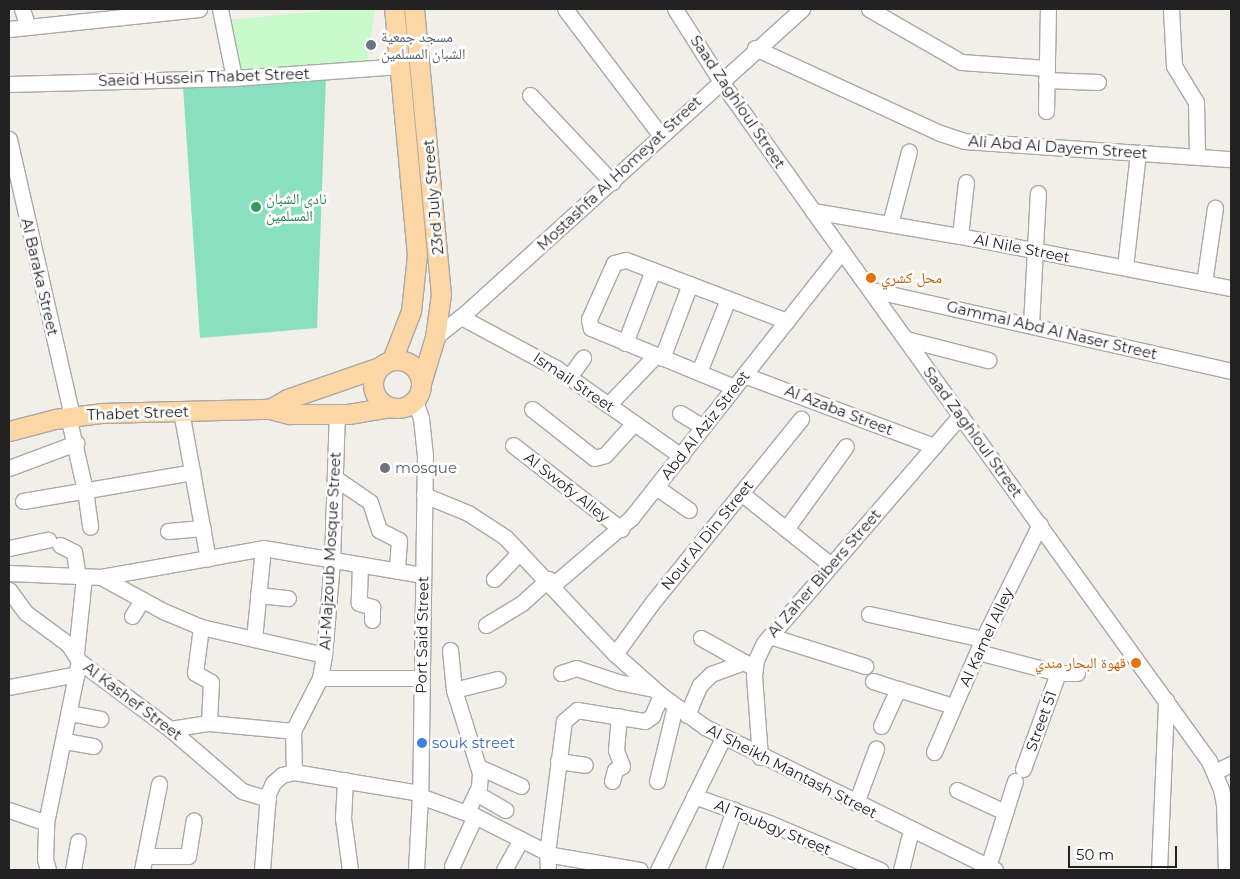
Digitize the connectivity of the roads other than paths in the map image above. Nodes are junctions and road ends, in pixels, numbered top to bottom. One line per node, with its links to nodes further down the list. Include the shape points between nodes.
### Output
1 (22, 9): 14 (street)
2 (199, 9): 12 (street)
3 (220, 9): 19 (street)
4 (394, 9): 17 (main road, 23rd July Street)
5 (414, 9): 44 (main road, 23rd July Street)
6 (565, 9): 25 (street)
7 (676, 9): 20 (street, Saad Zaghloul Street)
8 (802, 9): 16 (street, Mostashfa Al Homeyat Street)
9 (869, 9): 18 (street, via 961,62)
10 (1048, 9): 18 (street)
11 (1171, 9): 30 (street, via 1174,66 1196,102)
12 (135, 12): 13 (street)
13 (95, 14): 14 (street)
14 (28, 27): 15 (street)
15 (9, 29)
16 (755, 48): 20 (street, Mostashfa Al Homeyat Street); 28 (street, Ali Abd Al Dayem Street, via 952,138)
17 (400, 66): 19 (street, Saeid Hussein Thabet Street); 43 (main road, 23rd July Street)
18 (1047, 74): 21 (street); 24 (street)
19 (234, 78): 22 (street, Saeid Hussein Thabet Street)
20 (720, 80): 25 (street, Mostashfa Al Homeyat Street); 36 (street, Saad Zaghloul Street)
21 (1098, 82)
22 (9, 84)
23 (530, 95): 32 (street)
24 (1046, 112)
25 (661, 136): 32 (street, Mostashfa Al Homeyat Street)
26 (9, 139): 29 (street, Al Baraka Street)
27 (909, 151): 37 (street)
28 (1138, 152): 30 (street, Ali Abd Al Dayem Street); 41 (street)
29 (11, 156): 76 (street, Al Baraka Street)
30 (1197, 156): 31 (street, Ali Abd Al Dayem Street)
31 (1231, 159)
32 (612, 182): 50 (street, Mostashfa Al Homeyat Street)
33 (966, 182): 38 (street)
34 (1038, 193): 40 (street)
35 (1214, 208): 45 (street)
36 (813, 211): 37 (street, Al Nile Street); 39 (street, Saad Zaghloul Street)
37 (890, 224): 38 (street, Al Nile Street)
38 (960, 236): 40 (street, Al Nile Street)
39 (842, 251): 48 (street, Saad Zaghloul Street); 51 (street, Abd Al Aziz Street)
40 (1035, 251): 41 (street, Al Nile Street); 52 (street)
41 (1125, 268): 45 (street, Al Nile Street)
42 (654, 270): 46 (street); 56 (street); 56 (street, via 622,259 612,266 589,326)
43 (417, 276): 44 (main road); 53 (main road, 23rd July Street)
44 (440, 277): 54 (main road, 23rd July Street)
45 (1204, 283): 47 (street, Al Nile Street)
46 (690, 284): 49 (street); 57 (street)
47 (1231, 288)
48 (872, 290): 52 (street, Gammal Abd Al Naser Street); 55 (street, Saad Zaghloul Street)
49 (728, 299): 51 (street); 62 (street)
50 (461, 317): 54 (street, Mostashfa Al Homeyat Street); 64 (street, Ismail Street)
51 (787, 321): 63 (street, Abd Al Aziz Street)
52 (1031, 325): 61 (street, Gammal Abd Al Naser Street)
53 (406, 328): 54 (main road); 60 (main road, 23rd July Street)
54 (435, 337): 65 (main road, 23rd July Street)
55 (906, 339): 59 (street); 75 (street, Saad Zaghloul Street)
56 (625, 343): 57 (street)
57 (659, 356): 62 (street); 68 (street)
58 (583, 358): 64 (street)
59 (988, 360)
60 (386, 364): 65 (main road, via 412,365); 69 (main road, via 374,387 379,400); 70 (main road, Thabet Street, via 287,399)
61 (1231, 371)
62 (699, 372): 66 (street)
63 (744, 374): 66 (street, Abd Al Aziz Street); 84 (street, Al Azaba Street)
64 (569, 377): 68 (street, Ismail Street)
65 (422, 383): 67 (main road)
66 (734, 387): 79 (street, Abd Al Aziz Street)
67 (415, 400): 69 (main road, via 404,407); 92 (street, Port Said Street, via 424,437)
68 (608, 404): 78 (street, Ismail Street)
69 (391, 407): 73 (main road, Thabet Street)
70 (270, 409): 72 (main road, Thabet Street); 73 (main road, Thabet Street, via 290,414)
71 (532, 409): 78 (street, via 594,458 605,455)
72 (181, 411): 76 (main road, Thabet Street); 87 (street)
73 (337, 414): 88 (street, Al-Majzoub Mosque Street)
74 (680, 414): 79 (street)
75 (961, 415): 84 (street, Al Zaher Bibers Street); 95 (street, Saad Zaghloul Street)
76 (70, 416): 80 (main road, Thabet Street); 81 (street, Al Baraka Street)
77 (801, 419): 91 (street, Nour Al Din Street)
78 (634, 423): 85 (street, Ismail Street)
79 (703, 427): 85 (street, Abd Al Aziz Street)
80 (9, 431)
81 (76, 443): 86 (street); 90 (street, Al Baraka Street)
82 (513, 445): 98 (street, Al Swofy Alley)
83 (846, 446): 99 (street)
84 (934, 446): 107 (street, Al Zaher Bibers Street)
85 (681, 456): 89 (street, Abd Al Aziz Street)
86 (9, 468)
87 (193, 472): 90 (street); 97 (street)
88 (335, 478): 105 (street, Al-Majzoub Mosque Street); 108 (street, via 370,502 379,530 398,540)
89 (656, 487): 94 (street); 98 (street, Abd Al Aziz Street)
90 (85, 490): 93 (street); 96 (street, Al Baraka Street)
91 (741, 493): 99 (street); 129 (street, Nour Al Din Street, via 652,603)
92 (424, 495): 103 (street, Al Sheikh Mantash Street, via 487,524); 110 (street, Port Said Street)
93 (23, 501)
94 (689, 510)
95 (1040, 524): 127 (street, Al Kamel Alley); 145 (street, Saad Zaghloul Street)
96 (90, 527)
97 (203, 528): 100 (street); 104 (street)
98 (621, 529): 114 (street, Abd Al Aziz Street)
99 (786, 529): 107 (street)
100 (168, 531)
101 (11, 545): 112 (street, via 54,543 74,552)
102 (263, 548): 104 (street); 105 (street); 116 (street)
103 (520, 552): 113 (street); 114 (street, Al Sheikh Mantash Street)
104 (208, 559): 111 (street)
105 (332, 561): 106 (street); 130 (street, Al-Majzoub Mosque Street)
106 (360, 565): 108 (street); 121 (street, via 359,603 372,607)
107 (831, 565): 124 (street, Al Zaher Bibers Street)
108 (397, 571): 110 (street)
109 (9, 573): 112 (street)
110 (422, 575): 138 (street, Port Said Street)
111 (101, 576): 112 (street); 118 (street)
112 (81, 577): 131 (street)
113 (494, 579)
114 (551, 582): 122 (street, Abd Al Aziz Street); 129 (street, Al Sheikh Mantash Street)
115 (9, 590): 131 (street, Al Kashef Street, via 26,613 68,644)
116 (258, 595): 117 (street); 126 (street)
117 (288, 598)
118 (142, 600): 120 (street); 123 (street)
119 (869, 614): 127 (street)
120 (132, 616)
121 (372, 620)
122 (486, 625)
123 (201, 627): 126 (street); 151 (street, via 195,673 211,682)
124 (770, 636): 132 (street, Al Zaher Bibers Street); 133 (street)
125 (701, 638): 132 (street)
126 (254, 639): 130 (street)
127 (981, 645): 135 (street); 146 (street, Al Kamel Alley)
128 (450, 650): 143 (street)
129 (616, 654): 144 (street, Al Sheikh Mantash Street)
130 (324, 655): 137 (street, Al-Majzoub Mosque Street)
131 (77, 663): 141 (street); 148 (street); 153 (street, Al Kashef Street)
132 (749, 665): 147 (street, via 705,679); 160 (street, Al Zaher Bibers Street)
133 (865, 666)
134 (561, 673): 144 (street, via 576,668)
135 (1058, 673): 136 (street); 181 (street, Street 51)
136 (1077, 673)
137 (320, 678): 138 (street); 154 (street, Al-Majzoub Mosque Street)
138 (421, 678): 174 (street, Port Said Street)
139 (498, 679): 143 (street)
140 (872, 681): 142 (street)
141 (9, 687)
142 (898, 689): 146 (street); 152 (street)
143 (454, 690): 164 (street)
144 (657, 692): 147 (street, Al Sheikh Mantash Street); 149 (street, via 652,716 645,721)
145 (1166, 700): 166 (street, Saad Zaghloul Street); 206 (street)
146 (953, 706): 159 (street, Al Kamel Alley)
147 (681, 711): 155 (street, Al Sheikh Mantash Street); 169 (street)
148 (70, 713): 150 (street); 156 (street)
149 (619, 716): 161 (street, via 571,712 564,721); 168 (street, via 616,750 622,766 615,770)
150 (100, 719)
151 (209, 723): 153 (street); 154 (street)
152 (881, 726)
153 (170, 728): 176 (street, Al Kashef Street, via 242,791)
154 (293, 731): 165 (street, Al-Majzoub Mosque Street)
155 (722, 738): 160 (street, Al Sheikh Mantash Street); 175 (street)
156 (65, 741): 157 (street); 184 (street)
157 (94, 746)
158 (876, 749): 177 (street)
159 (934, 752)
160 (760, 757): 177 (street, Al Sheikh Mantash Street)
161 (558, 761): 163 (street); 189 (street)
162 (1231, 764): 166 (street)
163 (585, 765)
164 (478, 767): 171 (street); 173 (street)
165 (294, 772): 167 (street); 176 (street, via 282,775 273,783)
166 (1215, 772): 185 (street, Saad Zaghloul Street)
167 (345, 780): 174 (street); 197 (street, via 344,818)
168 (612, 781)
169 (657, 781)
170 (159, 784): 190 (street)
171 (521, 786)
172 (957, 790): 181 (street)
173 (476, 793): 179 (street); 182 (street)
174 (420, 794): 182 (street); 198 (street, Port Said Street)
175 (694, 796): 180 (street, Al Toubgy Street); 202 (street)
176 (268, 800): 196 (street)
177 (856, 803): 186 (street, Al Sheikh Mantash Street)
178 (9, 810): 184 (street)
179 (506, 810)
180 (734, 810): 192 (street, Al Toubgy Street); 203 (street)
181 (1005, 812): 193 (street, Street 51)
182 (471, 814): 187 (street); 191 (street)
183 (194, 820): 190 (street, via 188,856)
184 (46, 824): 194 (street, via 44,859)
185 (1228, 829): 207 (street, Saad Zaghloul Street)
186 (911, 830): 193 (street, Al Sheikh Mantash Street); 205 (street)
187 (520, 838): 189 (street); 199 (street)
188 (78, 841): 195 (street)
189 (547, 853): 200 (street); 201 (street)
190 (144, 863)
191 (452, 866)
192 (857, 866): 204 (street, Al Toubgy Street)
193 (984, 867)
194 (48, 870)
195 (73, 870)
196 (262, 870)
197 (350, 870)
198 (416, 870)
199 (504, 870)
200 (548, 870)
201 (640, 870)
202 (658, 870)
203 (713, 870)
204 (880, 870)
205 (901, 870)
206 (1159, 870)
207 (1226, 870)

